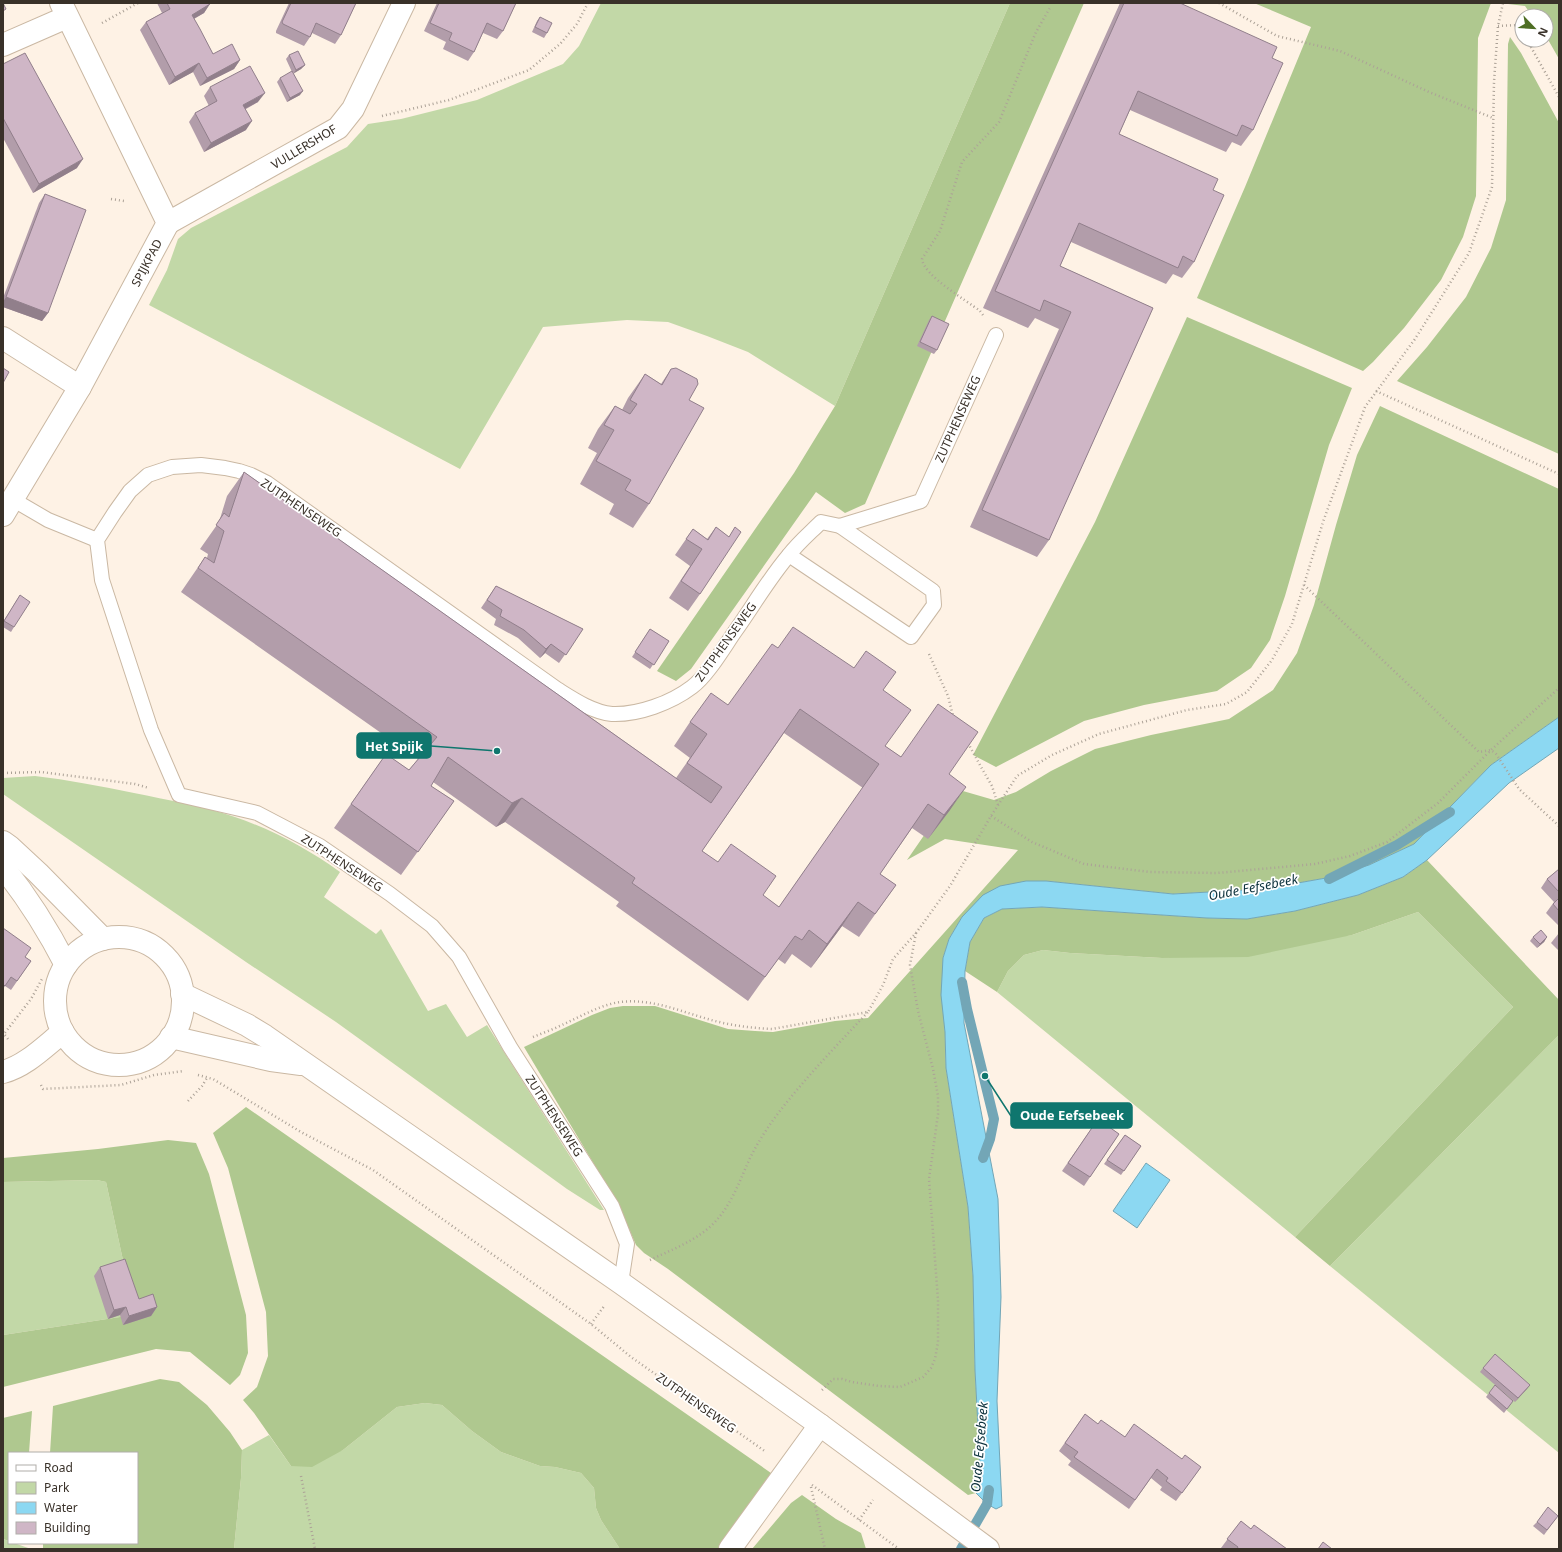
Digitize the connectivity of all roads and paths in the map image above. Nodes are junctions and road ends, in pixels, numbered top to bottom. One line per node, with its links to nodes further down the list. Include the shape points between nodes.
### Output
1 (138, 3): 10 (path)
2 (404, 3): 14 (street, VULLERSHOF)
3 (588, 3): 14 (path, via 577,24 560,44 529,70 449,100 383,116)
4 (1220, 3): 15 (path, via 1277,36 1340,51 1428,92)
5 (1503, 3): 9 (path)
6 (1051, 6): 17 (path, via 1036,32 999,122 962,162 940,231 922,259 930,274 980,310)
7 (64, 10): 10 (street); 11 (street)
8 (1514, 25): 9 (path)
9 (1498, 26): 15 (path)
10 (77, 38): 16 (street)
11 (3, 45)
12 (1531, 48): 13 (path)
13 (1559, 97)
14 (353, 109): 16 (street, VULLERSHOF, via 338,128)
15 (1493, 118): 20 (path, via 1492,187 1469,254 1415,339)
16 (168, 224): 19 (street, SPIJKPAD)
17 (996, 335): 23 (lane, ZUTPHENSEWEG, via 921,501)
18 (3, 338): 19 (street)
19 (80, 387): 22 (street, SPIJKPAD)
20 (1376, 391): 21 (path); 26 (path, via 1364,407 1323,522)
21 (1559, 474)
22 (8, 507): 24 (lane)
23 (840, 526): 25 (lane, ZUTPHENSEWEG, via 821,522); 27 (lane, via 933,591 934,605)
24 (97, 540): 25 (lane, ZUTPHENSEWEG, via 130,491 148,475 172,467 201,465 250,475 267,483 557,689 580,703 611,714 628,713 661,704 693,687 712,665); 33 (lane, via 102,580 151,730)
25 (789, 555): 27 (lane)
26 (1304, 585): 31 (path, via 1479,752); 34 (path, via 1292,624 1272,660 1248,692 1226,704 1187,710 1099,734 1058,752 1017,776)
27 (911, 637): 29 (path, via 926,648 935,664 948,696)
28 (1559, 688): 31 (path)
29 (953, 720)
30 (966, 740): 34 (path, via 992,786)
31 (1491, 750): 35 (path, via 1438,803 1387,842 1350,856 1315,864 1217,873 1150,872 1084,864 1032,842); 36 (path, via 1519,789)
32 (3, 773): 33 (path, via 41,772 135,784)
33 (179, 795): 48 (lane, ZUTPHENSEWEG, via 257,814 320,846 390,894 449,944)
34 (998, 805): 35 (path)
35 (991, 816): 39 (path, via 950,886)
36 (1559, 826)
37 (3, 842): 40 (street, via 38,873)
38 (3, 867): 41 (street, via 51,934)
39 (916, 933): 44 (path, via 893,959 883,985); 58 (path, via 910,965 938,1096 929,1180 938,1300 938,1342 935,1359 923,1377 900,1387 833,1379)
40 (103, 939): 41 (street, via 86,946); 43 (street, via 130,938 155,949 174,968)
41 (66, 965): 45 (street, via 55,999)
42 (42, 978): 46 (path, via 31,999)
43 (182, 994): 47 (street, via 179,1021); 50 (street, via 247,1025)
44 (868, 1012): 48 (path, via 772,1028 758,1028 715,1022 656,1003 620,1002 607,1005); 56 (path, via 817,1066 783,1107 751,1157 731,1201 711,1225 690,1241)
45 (63, 1032): 47 (street, via 82,1053 99,1062 116,1065 135,1063 152,1056); 49 (street)
46 (4, 1034): 49 (path)
47 (171, 1037): 50 (street, via 271,1060)
48 (510, 1047): 57 (lane, ZUTPHENSEWEG, via 612,1206 627,1244)
49 (25, 1062): 51 (path, via 36,1074 44,1089 121,1085); 52 (street)
50 (304, 1064): 57 (street)
51 (184, 1071)
52 (3, 1072)
53 (192, 1073): 54 (path, ZUTPHENSEWEG)
54 (207, 1078): 55 (path); 60 (path, ZUTPHENSEWEG, via 213,1079 331,1149 373,1170)
55 (188, 1101)
56 (649, 1260)
57 (621, 1283): 59 (street)
58 (822, 1390)
59 (820, 1425): 60 (street); 66 (street)
60 (789, 1469): 63 (street)
61 (301, 1476): 62 (path)
62 (315, 1549)
63 (730, 1549)
64 (825, 1549): 65 (path, via 810,1484)
65 (899, 1549)
66 (988, 1549)

